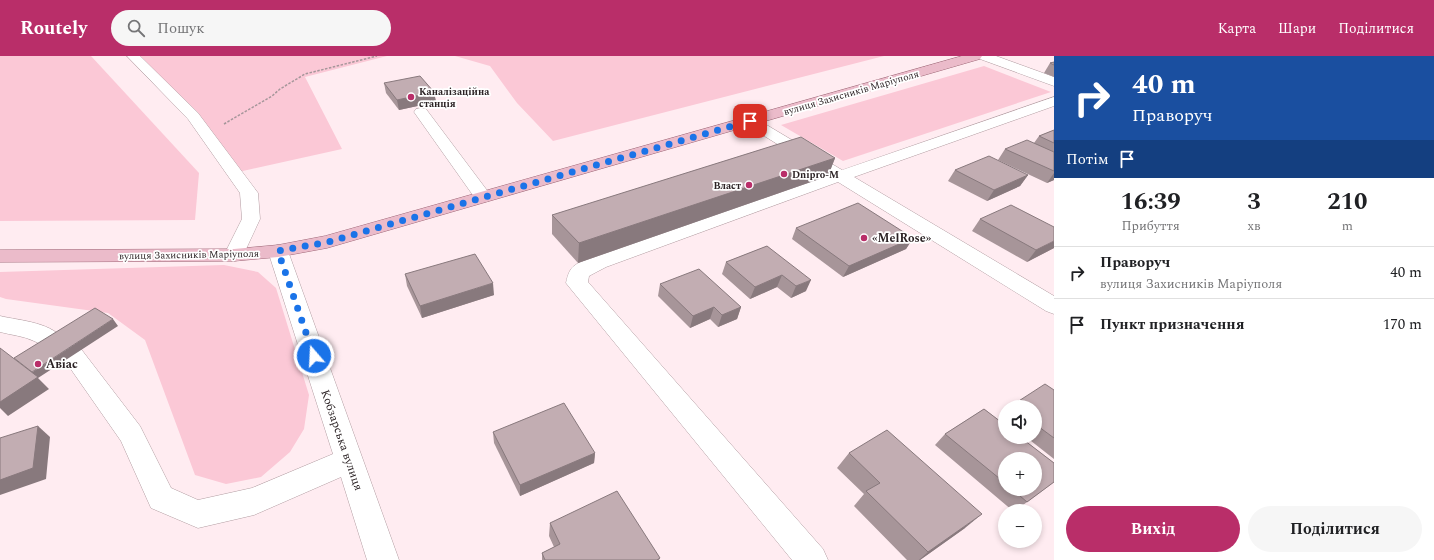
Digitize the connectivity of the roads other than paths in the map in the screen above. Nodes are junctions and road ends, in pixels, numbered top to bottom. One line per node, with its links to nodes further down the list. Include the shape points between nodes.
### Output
1 (133, 56): 13 (street, via 193,116 248,193 251,219)
2 (976, 56): 9 (main road, вулиця Захисників Маріуполя)
3 (984, 56): 5 (street)
4 (1048, 67): 5 (street)
5 (1029, 73): 6 (street)
6 (1054, 82)
7 (1054, 101): 10 (street, via 912,149)
8 (421, 112): 11 (street)
9 (750, 121): 10 (street); 11 (main road, вулиця Захисників Маріуполя)
10 (842, 176): 15 (street); 19 (street, via 599,262 579,272 577,283)
11 (483, 197): 12 (main road, вулиця Захисників Маріуполя, via 328,242)
12 (278, 251): 13 (main road, вулиця Захисників Маріуполя); 17 (street, Кобзарська вулиця)
13 (234, 255): 14 (main road, вулиця Захисників Маріуполя)
14 (0, 256)
15 (1054, 306)
16 (0, 324): 17 (street, via 42,334 63,349 131,434 161,498 198,514 254,501)
17 (349, 460): 18 (street, Кобзарська вулиця)
18 (383, 560)
19 (812, 560)

